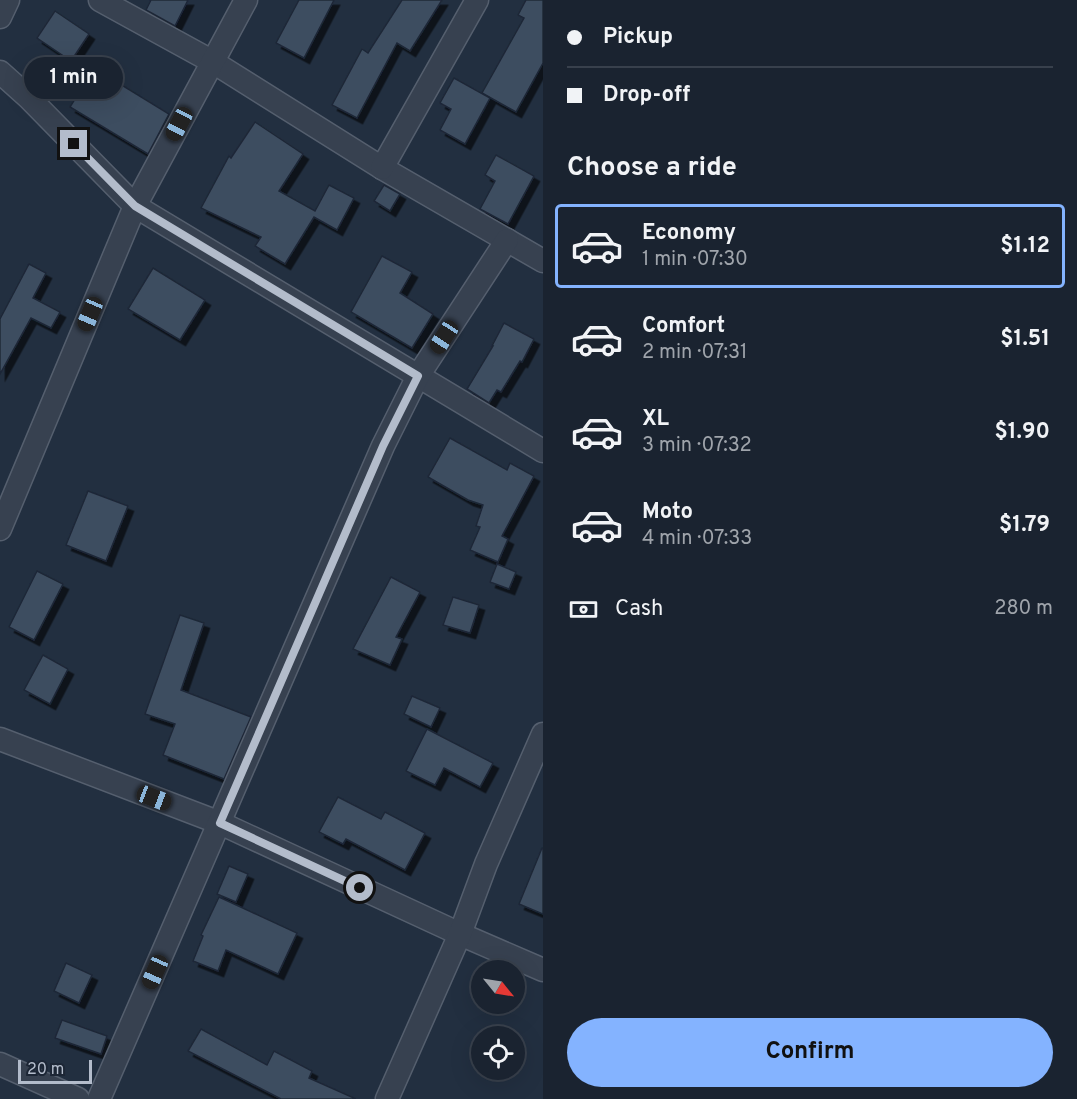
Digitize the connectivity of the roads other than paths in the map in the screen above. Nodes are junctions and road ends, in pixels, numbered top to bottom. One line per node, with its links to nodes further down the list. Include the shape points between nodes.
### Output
1 (8, 0): 5 (street)
2 (100, 0): 6 (street)
3 (246, 0): 6 (street)
4 (477, 0): 8 (street)
5 (0, 17)
6 (213, 62): 8 (street); 9 (street)
7 (0, 72): 9 (street)
8 (382, 168): 10 (street)
9 (135, 206): 12 (street); 14 (street)
10 (507, 240): 11 (street); 12 (street)
11 (543, 261)
12 (418, 376): 13 (street); 17 (street, via 383,446)
13 (543, 451)
14 (0, 529)
15 (543, 734): 18 (street)
16 (0, 740): 17 (street)
17 (220, 823): 18 (street); 22 (street)
18 (460, 934): 19 (street); 23 (street)
19 (543, 970)
20 (0, 1064): 21 (street)
21 (78, 1099)
22 (99, 1099)
23 (387, 1099)

